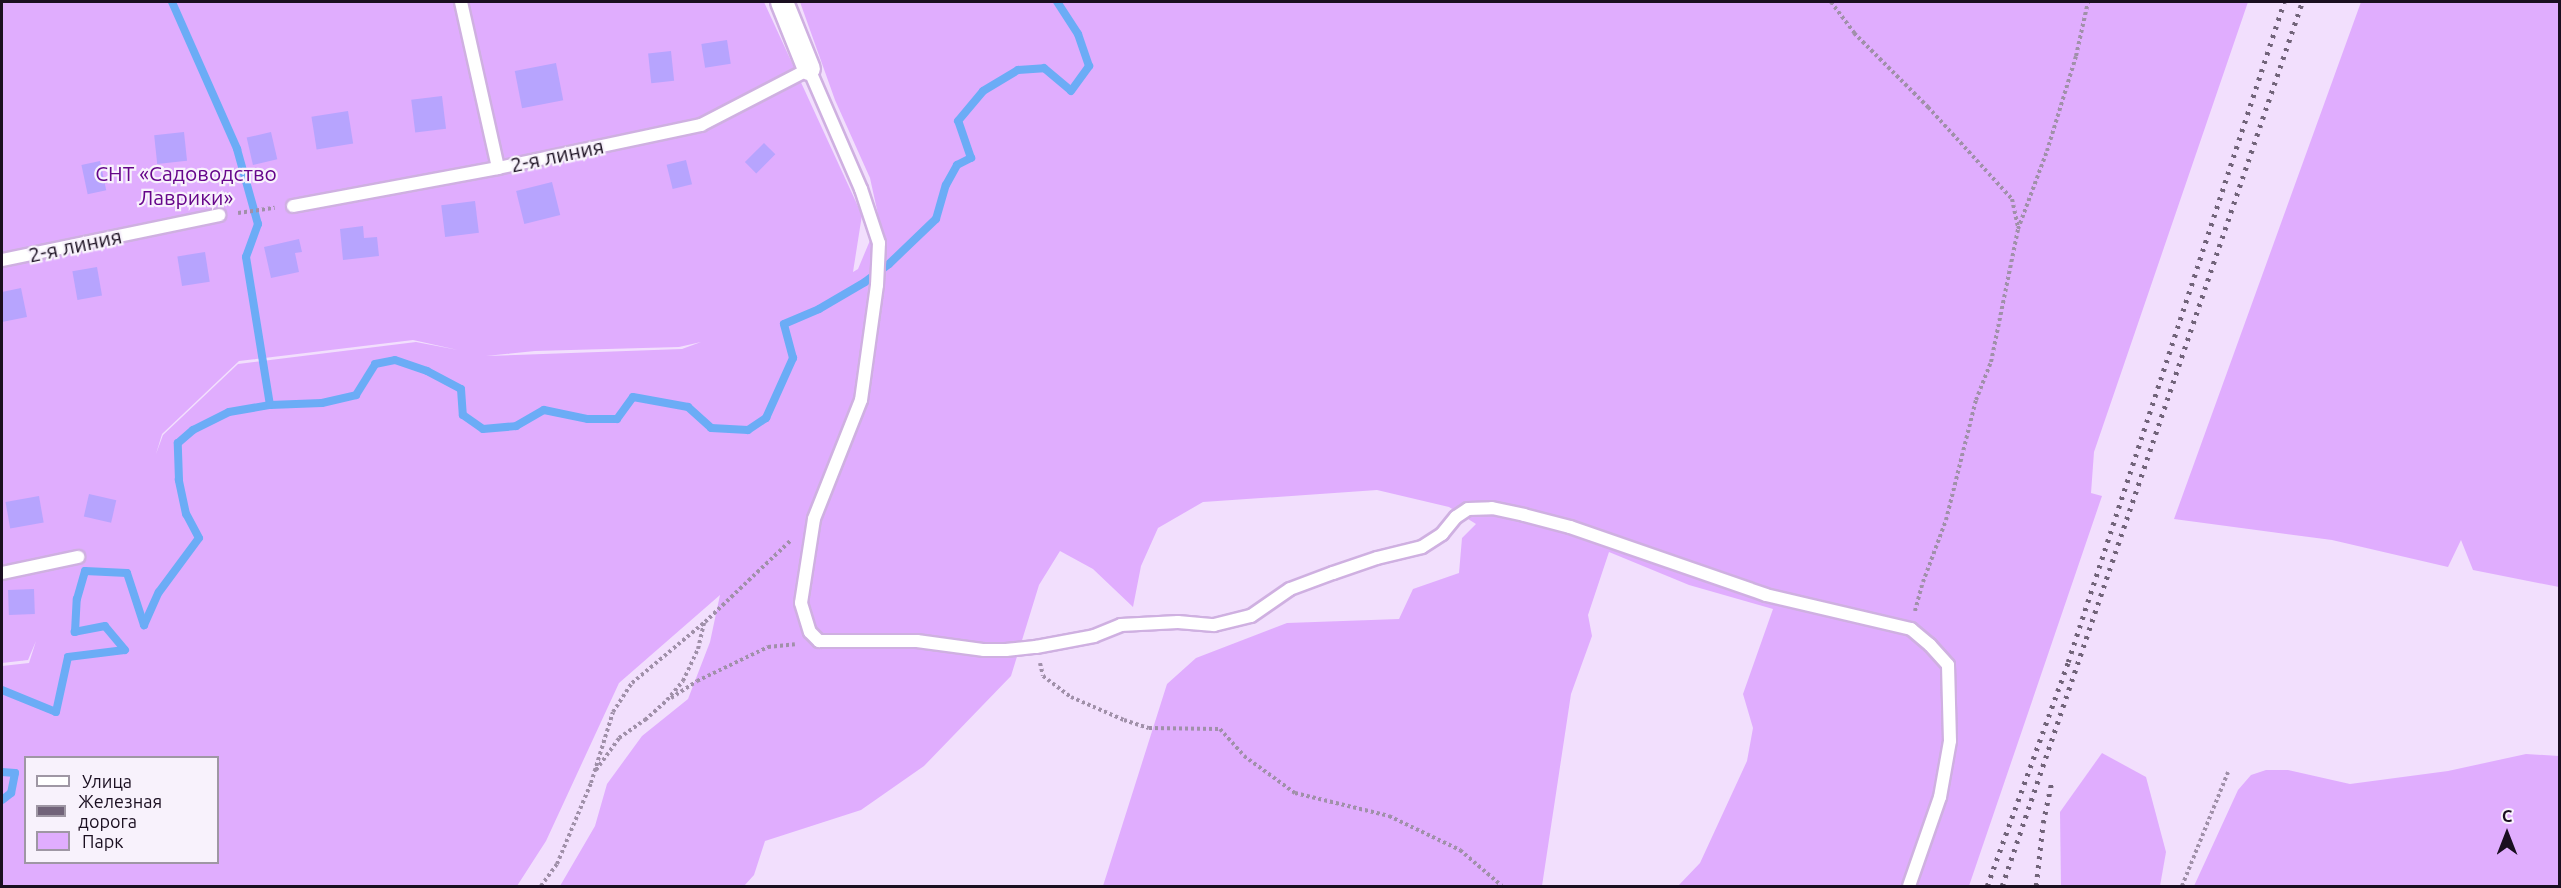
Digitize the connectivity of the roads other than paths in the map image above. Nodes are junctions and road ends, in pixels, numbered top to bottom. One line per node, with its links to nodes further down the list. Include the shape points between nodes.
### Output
1 (461, 2): 4 (lane)
2 (782, 2): 3 (street)
3 (808, 69): 4 (lane, 2-я линия, via 701,124); 10 (lane, via 861,189 879,243 861,400 814,519 801,603 810,632 819,641 917,641 984,650 1036,647 1094,636 1121,625 1214,625 1251,616 1290,589 1377,558 1422,547 1442,534 1468,508 1492,508 1570,526 1766,595 1911,629 1948,665 1950,741 1940,797)
4 (498, 168): 5 (lane, 2-я линия)
5 (293, 206)
6 (219, 215): 7 (lane, 2-я линия)
7 (2, 260)
8 (78, 557): 9 (lane)
9 (2, 573)
10 (1910, 886)

